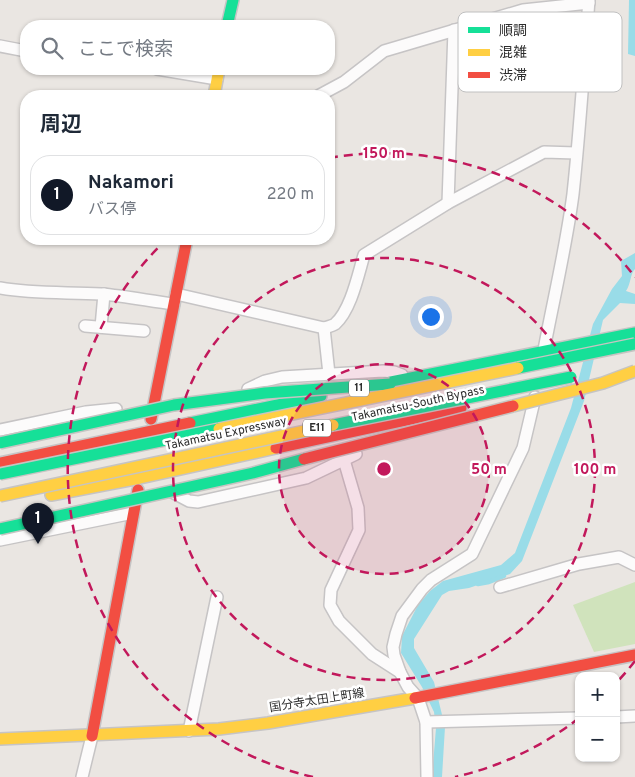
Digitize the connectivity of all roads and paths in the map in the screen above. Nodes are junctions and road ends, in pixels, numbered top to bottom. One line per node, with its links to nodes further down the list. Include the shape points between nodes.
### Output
1 (232, 0): 5 (main road)
2 (589, 1): 3 (street)
3 (522, 5): 4 (street)
4 (503, 12)
5 (229, 20)
6 (458, 29): 7 (street)
7 (454, 30): 12 (street, via 384,51); 15 (street)
8 (0, 46): 9 (street)
9 (20, 50)
10 (218, 75): 11 (main road)
11 (215, 90)
12 (329, 90)
13 (581, 92): 14 (street)
14 (576, 152): 15 (street, via 544,152); 26 (street, via 573,194)
15 (448, 203): 22 (street, via 364,255 346,309 334,325)
16 (186, 245): 19 (main road)
17 (0, 288): 18 (street, via 20,292)
18 (104, 294): 19 (street); 21 (street)
19 (175, 299): 22 (street); 38 (main road)
20 (85, 326): 21 (street)
21 (101, 327): 23 (street)
22 (324, 328): 30 (street)
23 (144, 331)
24 (635, 333): 26 (main road, 11)
25 (635, 344): 33 (main road, Takamatsu Expressway / E11, bridge)
26 (544, 350): 32 (main road, 11); 34 (street)
27 (635, 365): 28 (main road)
28 (606, 370)
29 (635, 371): 34 (main road, Takamatsu-South Bypass, bridge); 47 (main road, bridge, via 604,382 253,474)
30 (329, 374): 32 (street, via 383,371); 36 (street, via 265,381 246,390 224,408)
31 (578, 376): 44 (main road, Takamatsu Expressway / E11, bridge, via 405,409)
32 (406, 378): 36 (main road, 11)
33 (470, 379): 39 (main road, bridge, via 265,393 174,405); 42 (main road, Takamatsu Expressway / E11, bridge)
34 (536, 392): 35 (main road, Takamatsu-South Bypass); 53 (street, via 523,448 472,554 431,580 402,616 393,647)
35 (451, 411): 40 (street); 43 (main road, Takamatsu-South Bypass)
36 (219, 417): 38 (main road, 11)
37 (0, 430): 38 (street, via 119,408)
38 (149, 432): 41 (main road, 11); 43 (main road)
39 (0, 443)
40 (344, 460): 43 (street, via 306,478 198,502 189,501); 53 (street, via 358,508 359,530 331,590 330,605 338,621 372,654)
41 (0, 463)
42 (0, 474)
43 (140, 478): 45 (main road, Takamatsu-South Bypass); 46 (main road)
44 (0, 496)
45 (0, 505)
46 (133, 513): 48 (street); 60 (main road)
47 (0, 529)
48 (0, 540)
49 (635, 565): 50 (street, via 619,557 579,564)
50 (500, 587)
51 (217, 597): 59 (street)
52 (635, 655): 54 (main road, 国分寺太田上町線)
53 (400, 672): 54 (street, via 408,687)
54 (420, 698): 58 (street); 59 (main road, 国分寺太田上町線, via 268,723)
55 (635, 716): 56 (street)
56 (620, 717)
57 (575, 718): 58 (street)
58 (428, 722): 63 (street)
59 (189, 731): 60 (main road, 国分寺太田上町線)
60 (92, 736): 61 (main road, 国分寺太田上町線); 62 (street)
61 (0, 739)
62 (82, 777)
63 (427, 777)

